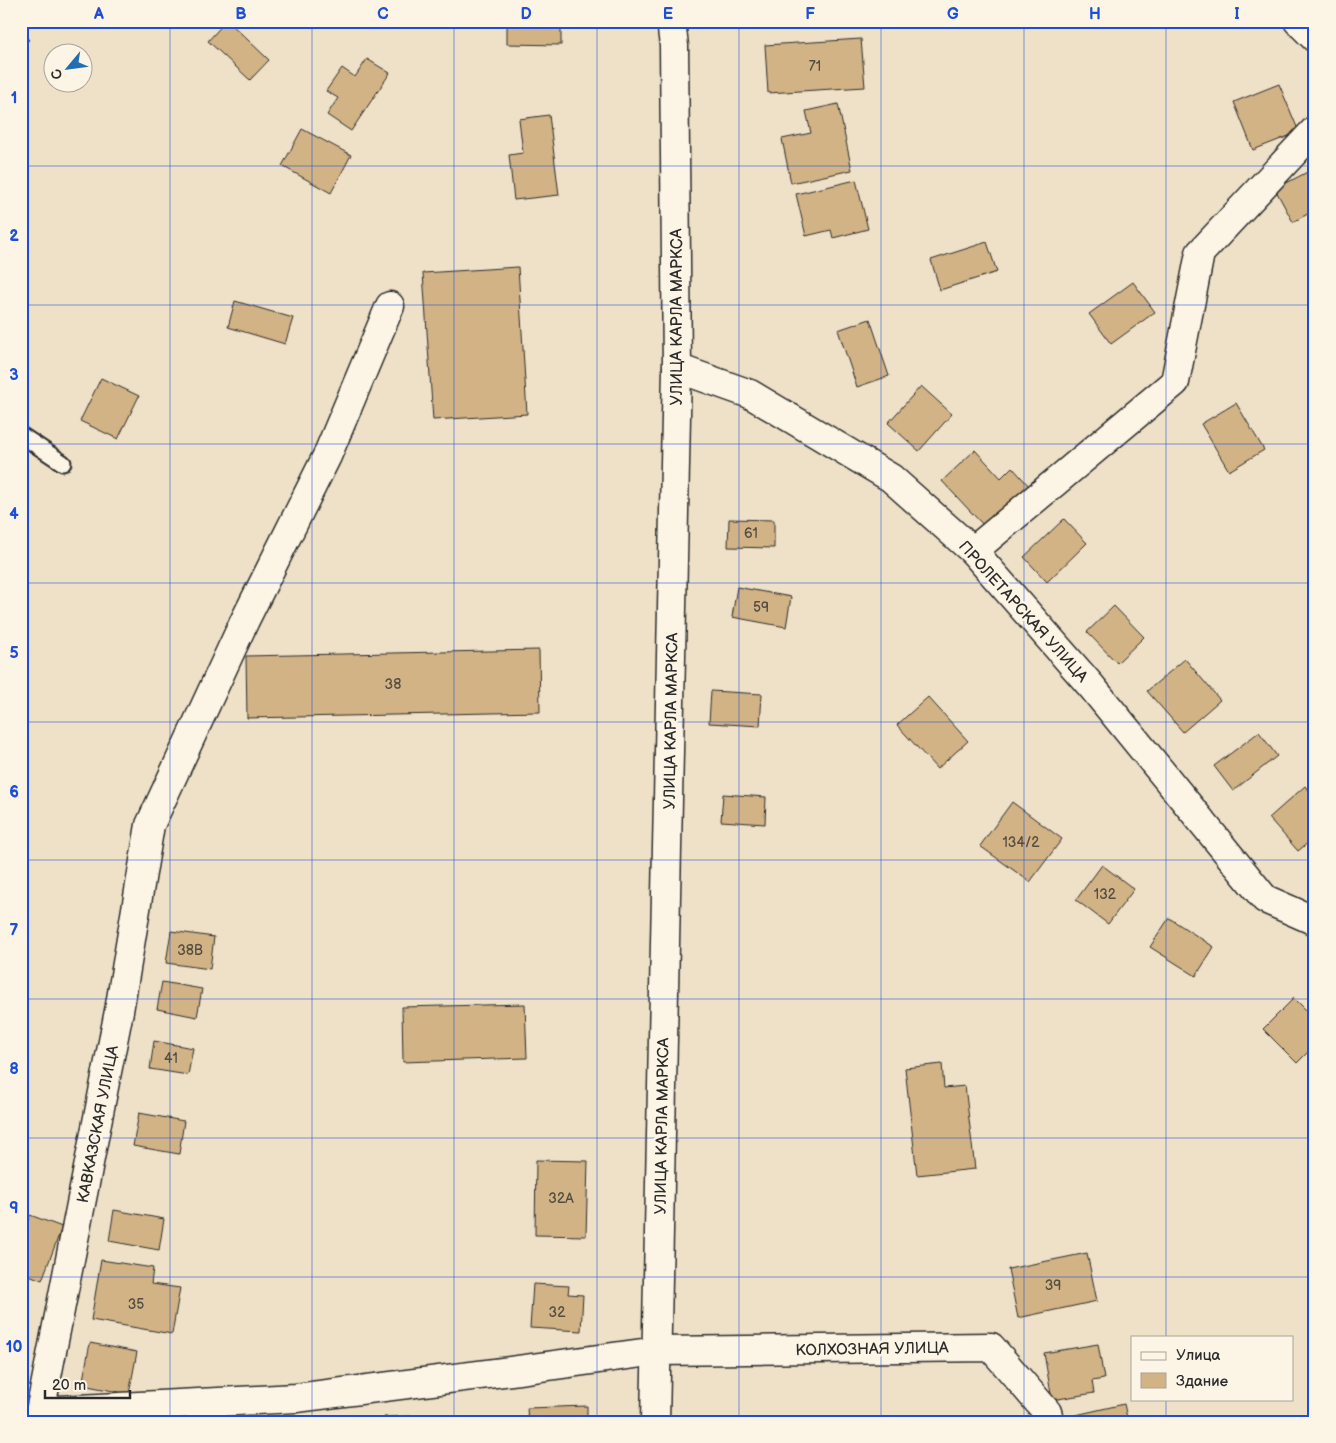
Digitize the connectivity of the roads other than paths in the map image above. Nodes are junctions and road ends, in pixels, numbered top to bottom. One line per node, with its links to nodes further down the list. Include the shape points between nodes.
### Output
1 (671, 21): 6 (street, УЛИЦА КАРЛА МАРКСА, via 674,46)
2 (1298, 21): 3 (street)
3 (1315, 38)
4 (1315, 130): 9 (street, via 1200,252 1175,382)
5 (390, 306): 12 (street, КАВКАЗСКАЯ УЛИЦА, via 327,456 245,620 150,825 119,1011)
6 (677, 368): 9 (street, ПРОЛЕТАРСКАЯ УЛИЦА, via 750,394 891,478); 11 (street, УЛИЦА КАРЛА МАРКСА)
7 (21, 435): 8 (lane)
8 (63, 463)
9 (973, 551): 10 (street, ПРОЛЕТАРСКАЯ УЛИЦА, via 1092,687 1265,899)
10 (1315, 921)
11 (657, 1351): 12 (street, КОЛХОЗНАЯ УЛИЦА, via 296,1398); 13 (street, УЛИЦА КАРЛА МАРКСА); 14 (street, КОЛХОЗНАЯ УЛИЦА, via 991,1347 1047,1412)
12 (39, 1416)
13 (655, 1422)
14 (1050, 1422)

